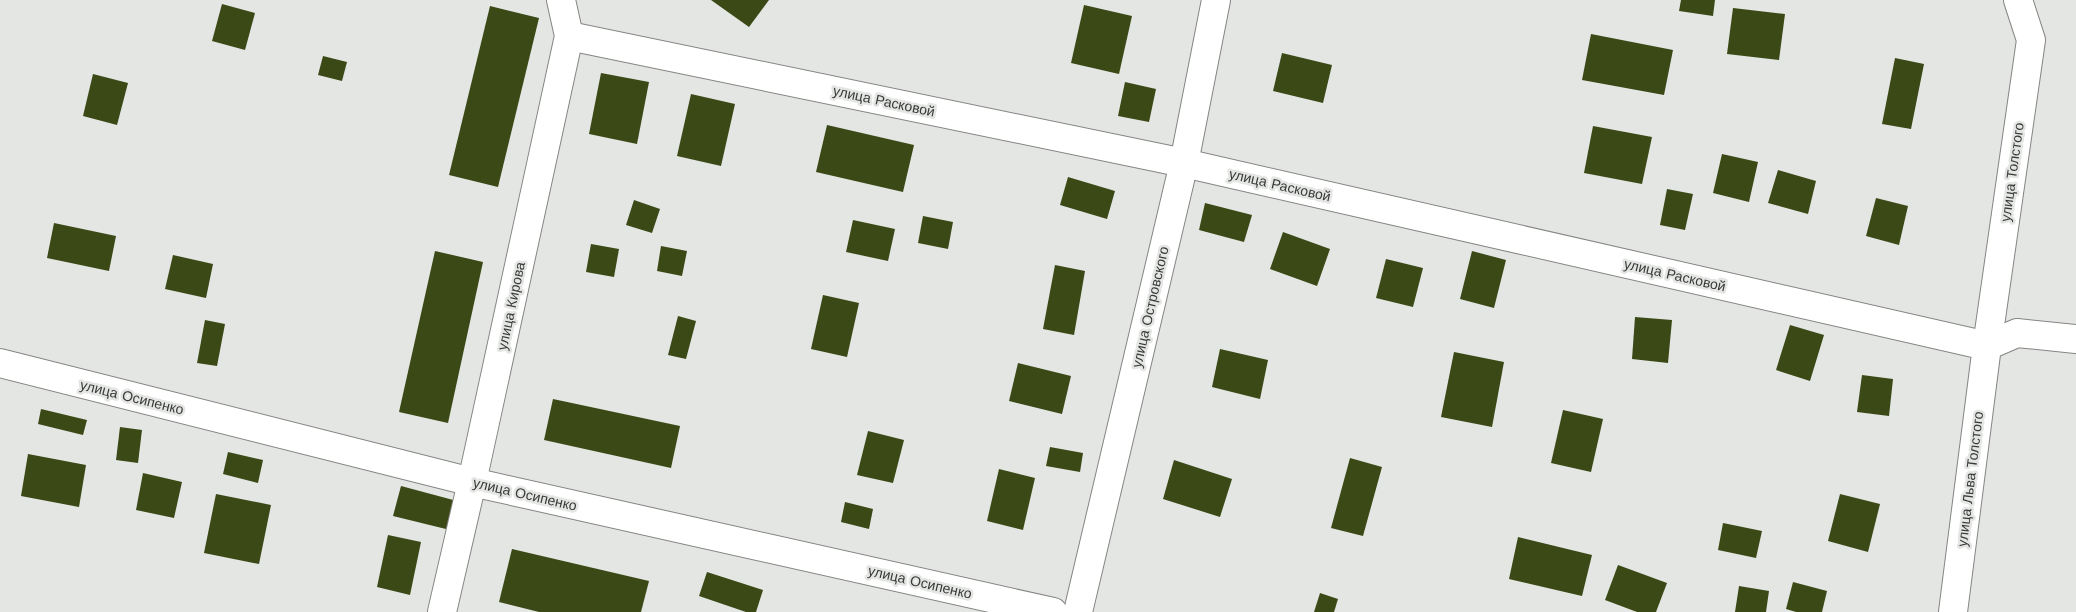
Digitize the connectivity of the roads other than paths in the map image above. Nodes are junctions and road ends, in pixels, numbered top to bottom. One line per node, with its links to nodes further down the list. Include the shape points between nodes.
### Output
1 (561, 0): 4 (street, улица Кирова)
2 (1216, 0): 5 (street, улица Островского)
3 (2018, 0): 7 (street, улица Толстого, via 2031,40)
4 (569, 36): 5 (street, улица Расковой); 9 (street, улица Кирова)
5 (1184, 163): 7 (street, улица Расковой); 12 (street, улица Островского)
6 (2076, 339): 7 (street, via 2016,332)
7 (1987, 346): 13 (street, улица Льва Толстого)
8 (0, 363): 9 (street, улица Осипенко)
9 (472, 482): 10 (street, улица Кирова); 11 (street, улица Осипенко)
10 (442, 612)
11 (1053, 612)
12 (1078, 612)
13 (1953, 612)

